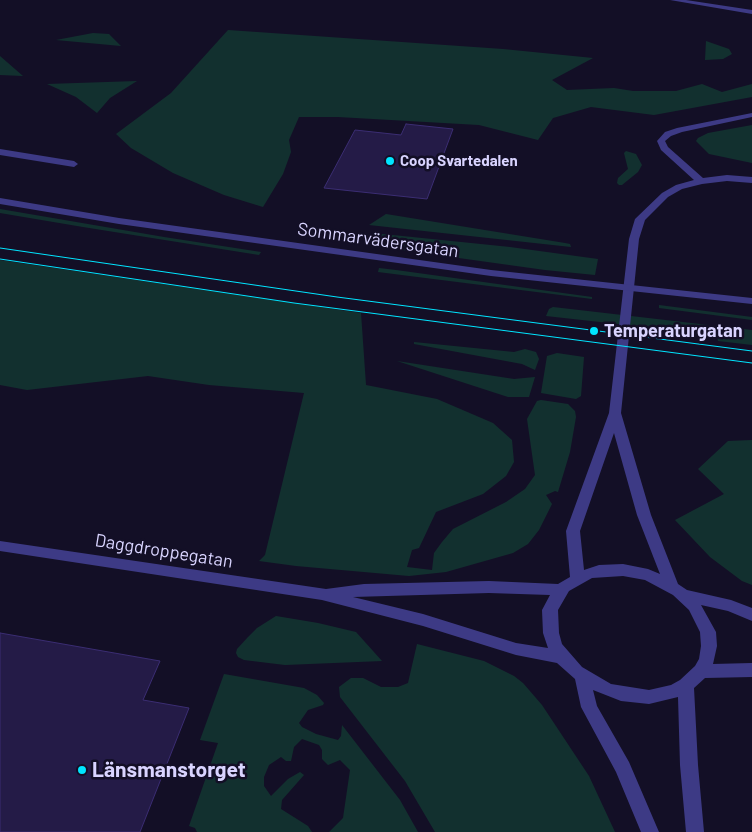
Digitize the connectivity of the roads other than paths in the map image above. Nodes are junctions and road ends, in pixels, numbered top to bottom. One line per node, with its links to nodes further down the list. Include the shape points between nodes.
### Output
1 (673, 0): 2 (street)
2 (752, 12)
3 (752, 115): 7 (street, via 680,130 668,134 661,141 664,148)
4 (0, 152): 5 (street)
5 (74, 164)
6 (752, 180): 7 (street, via 726,178)
7 (701, 181): 10 (street, via 665,195 640,219 634,239)
8 (0, 201): 9 (street, Sommarvädersgatan, via 119,221 491,273)
9 (752, 301)
10 (615, 412): 12 (street, via 573,531); 14 (street, via 644,515)
11 (0, 546): 15 (street, Daggdroppegatan)
12 (577, 578): 13 (street); 14 (street, via 599,571 624,570 648,576)
13 (561, 590): 15 (street, Daggdroppegatan, via 489,587); 17 (street, via 550,610 549,621 553,640)
14 (678, 591): 16 (street); 19 (street, via 694,606 708,632 708,658)
15 (322, 594): 17 (street, Daggdroppegatan, via 423,620 516,649)
16 (752, 615)
17 (562, 657): 20 (street)
18 (752, 670): 19 (street)
19 (701, 671): 21 (street)
20 (582, 676): 21 (street, via 607,690 635,696 663,695); 22 (street, via 590,707 623,768)
21 (686, 685): 23 (street)
22 (650, 832)
23 (695, 832)

